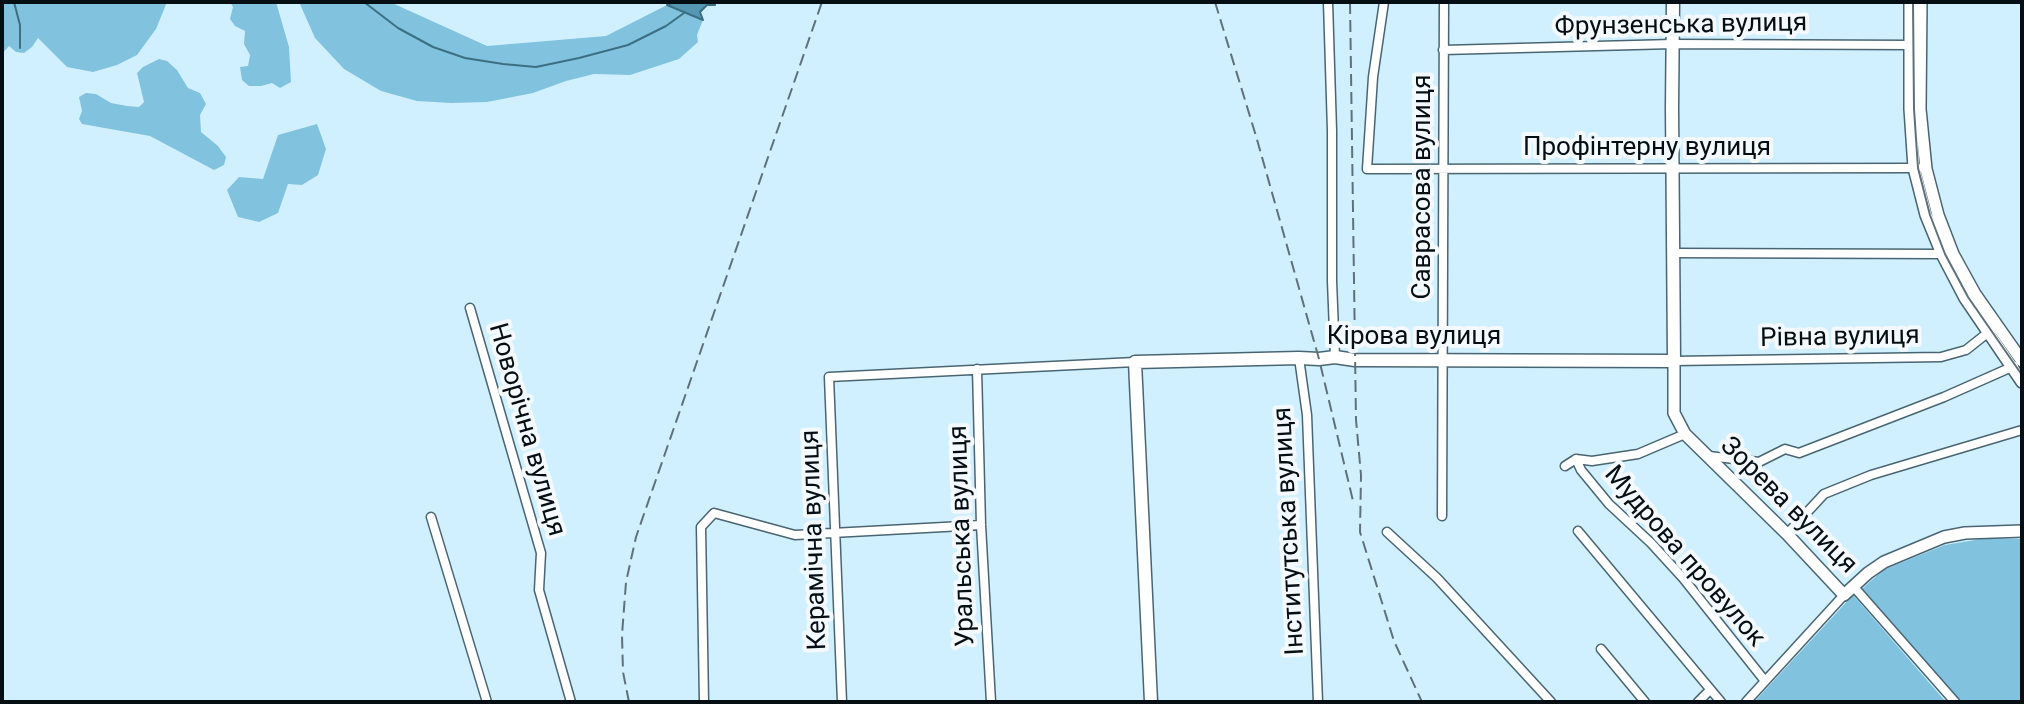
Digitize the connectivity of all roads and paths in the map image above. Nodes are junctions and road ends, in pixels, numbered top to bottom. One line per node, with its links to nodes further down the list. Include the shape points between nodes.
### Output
1 (1328, 2): 17 (street)
2 (1384, 2): 12 (street, Профінтерну вулиця, via 1367,169)
3 (1444, 2): 9 (street, Саврасова вулиця)
4 (1673, 2): 7 (main road)
5 (1910, 2): 8 (street)
6 (1921, 2): 8 (street)
7 (1673, 44): 8 (street, Фрунзенська вулиця); 9 (street, Фрунзенська вулиця); 10 (main road)
8 (1915, 45): 11 (street, via 1910,109)
9 (1443, 50): 12 (street, Саврасова вулиця)
10 (1673, 168): 11 (street, Профінтерну вулиця); 12 (street, Профінтерну вулиця); 13 (main road)
11 (1920, 168): 14 (street, via 1926,215)
12 (1442, 169): 19 (street, Саврасова вулиця)
13 (1673, 253): 14 (street); 20 (main road)
14 (1947, 254): 16 (street, via 1965,298)
15 (470, 308): 43 (street, Новорічна вулиця, via 541,553 539,590)
16 (1993, 329): 20 (street, Рівна вулиця, via 1966,350 1941,357); 22 (street)
17 (1335, 357): 18 (main road, Кірова вулиця); 19 (main road, Кірова вулиця)
18 (1299, 358): 21 (main road, Кірова вулиця); 48 (street, Інститутська вулиця, via 1307,415)
19 (1442, 360): 20 (main road, Кірова вулиця); 30 (street, Саврасова вулиця)
20 (1674, 361): 26 (street, Зорева вулиця, via 1674,413)
21 (1135, 362): 23 (street); 47 (main road)
22 (2018, 363): 24 (street); 27 (street, via 1799,453 1785,449 1759,462)
23 (977, 369): 32 (street, Уральська вулиця); 36 (street, Керамічна вулиця, via 829,377)
24 (2022, 382)
25 (2022, 430): 37 (street, via 1824,494)
26 (1685, 434): 27 (street, Зорева вулиця); 28 (street, via 1638,454)
27 (1707, 456): 37 (street, Зорева вулиця)
28 (1576, 459): 29 (street); 40 (street, Мудрова провулок, via 1609,504 1683,578)
29 (1565, 466)
30 (1442, 516)
31 (431, 517): 42 (street)
32 (981, 525): 36 (street); 46 (street, Уральська вулиця)
33 (1578, 531): 41 (street)
34 (2022, 531): 38 (street, Зорева вулиця, via 1944,537 1884,562)
35 (1387, 532): 49 (street, via 1437,578)
36 (834, 533): 44 (street, via 795,535 714,513 701,527); 45 (street, Керамічна вулиця)
37 (1787, 534): 38 (street, Зорева вулиця)
38 (1849, 590): 40 (street, Мудрова провулок); 54 (street)
39 (1601, 649): 50 (street)
40 (1765, 681): 53 (street, Мудрова провулок)
41 (1710, 690): 51 (street); 52 (street)
42 (487, 702)
43 (571, 702)
44 (704, 702)
45 (842, 702)
46 (991, 702)
47 (1151, 702)
48 (1318, 702)
49 (1551, 702)
50 (1645, 702)
51 (1698, 702)
52 (1721, 702)
53 (1746, 702)
54 (1955, 702)

